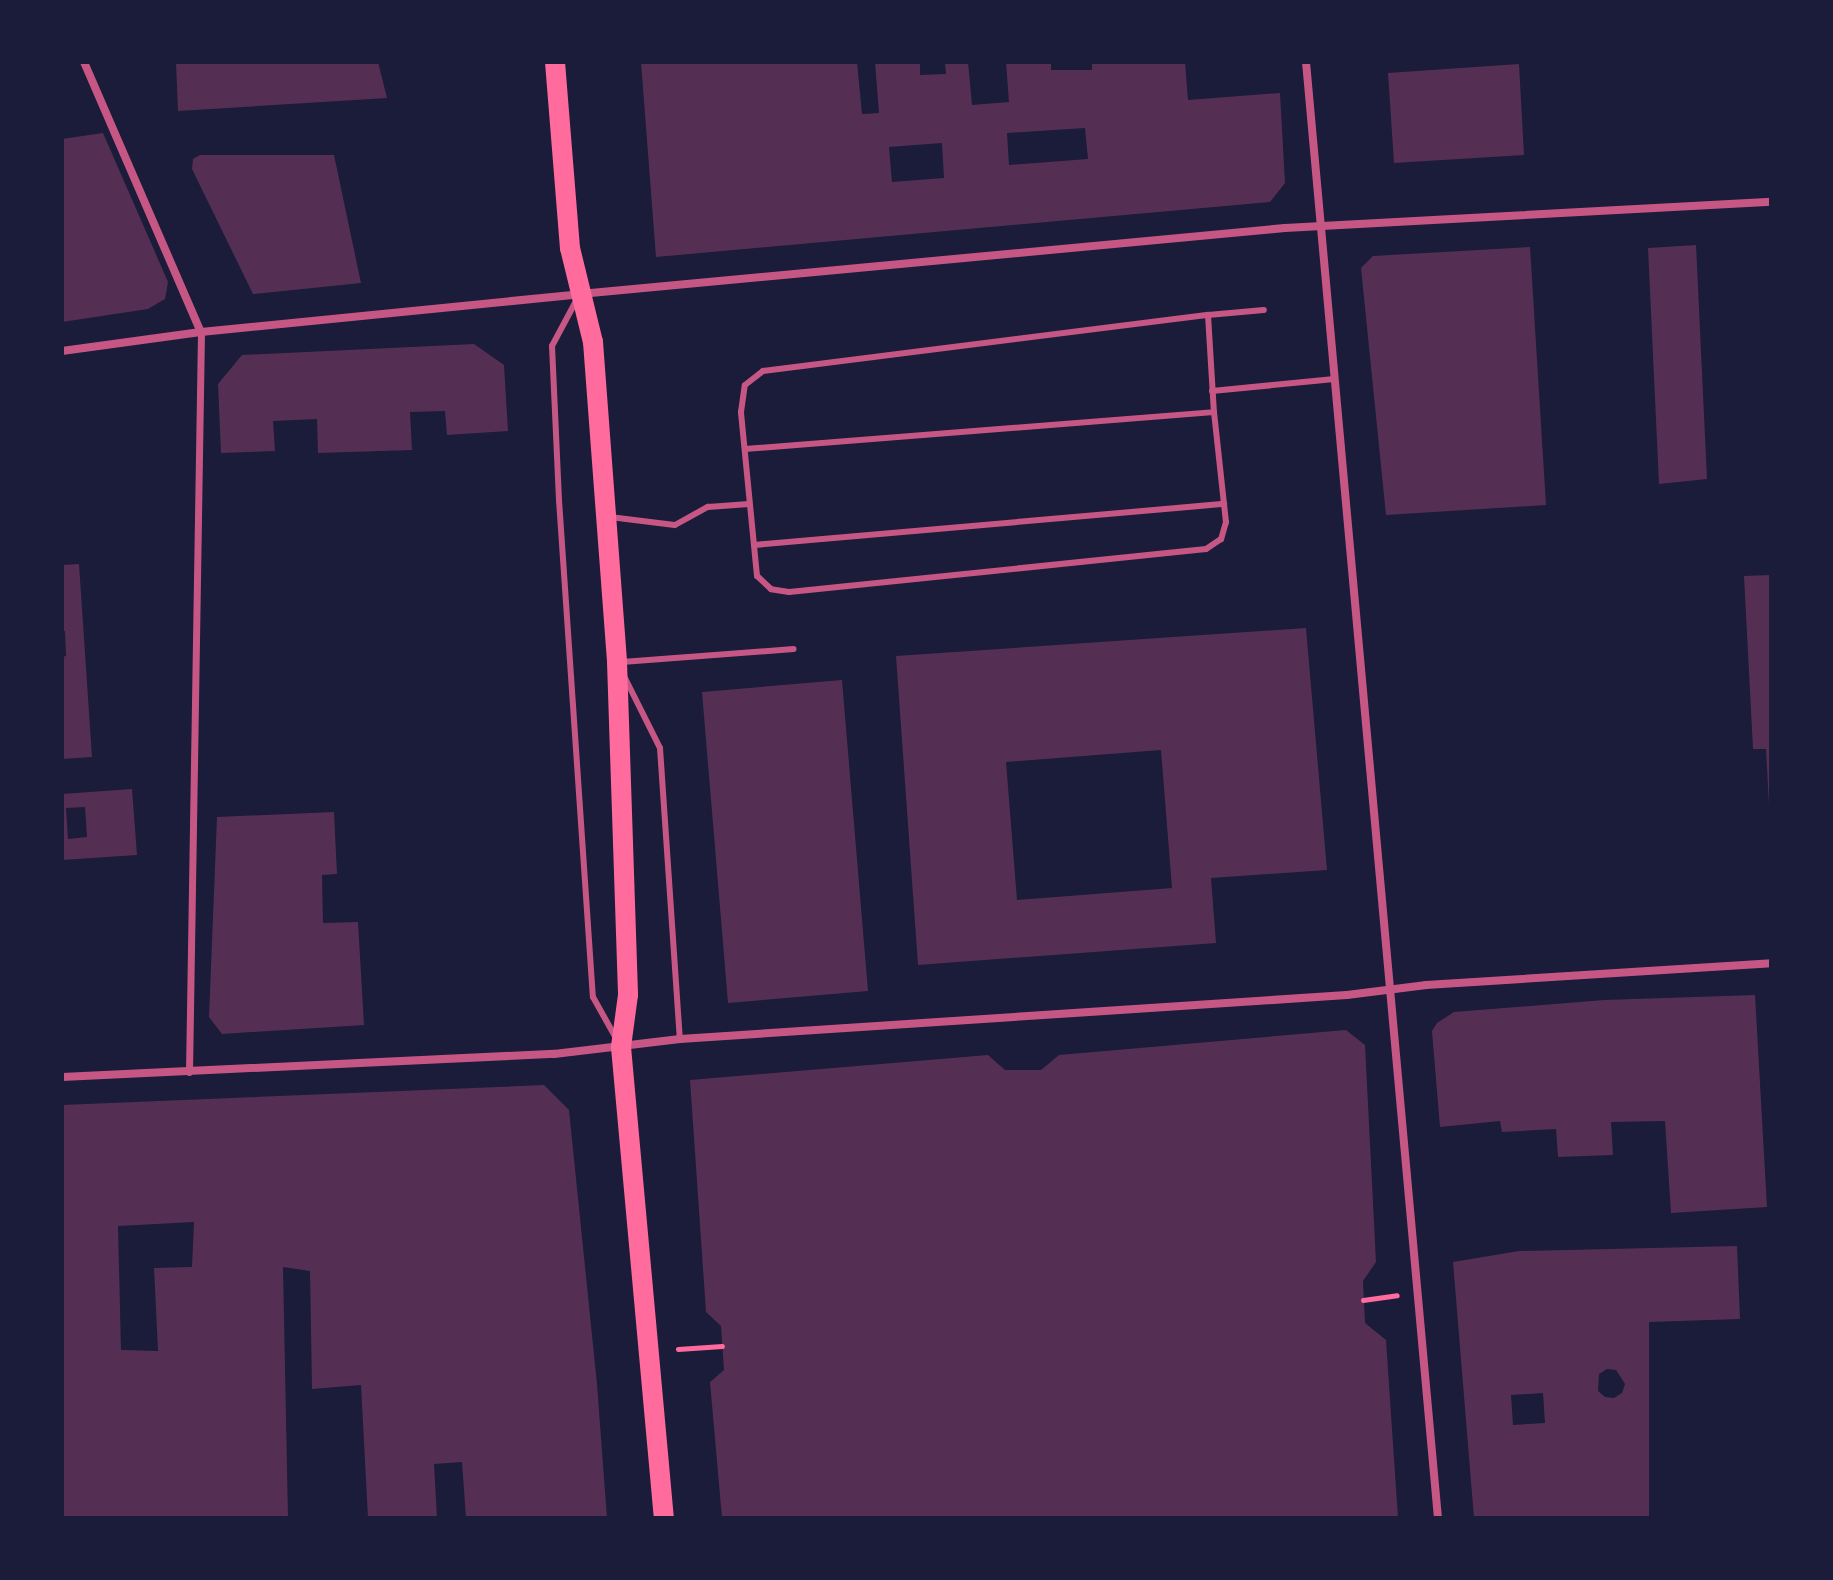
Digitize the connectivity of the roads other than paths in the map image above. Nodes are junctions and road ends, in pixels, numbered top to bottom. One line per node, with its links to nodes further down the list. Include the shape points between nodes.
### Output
1 (84, 62): 9 (street)
2 (555, 62): 6 (main road, via 570,248)
3 (1306, 62): 5 (street)
4 (1771, 202): 5 (street)
5 (1320, 225): 6 (street); 11 (street)
6 (580, 294): 9 (street); 17 (main road, via 593,342); 24 (lane, via 552,346 559,500 593,997)
7 (1264, 310): 8 (lane)
8 (1208, 315): 12 (lane); 14 (lane, via 763,371 745,385)
9 (201, 332): 10 (street); 25 (street)
10 (62, 351)
11 (1334, 379): 12 (lane); 22 (street)
12 (1212, 391): 13 (lane)
13 (1214, 412): 14 (lane); 16 (lane)
14 (745, 449): 15 (lane)
15 (749, 504): 17 (lane, via 708,507 675,525); 18 (lane)
16 (1224, 504): 18 (lane); 18 (lane, via 1221,539 1206,549 789,592 771,589 757,576)
17 (606, 517): 20 (main road)
18 (754, 545)
19 (794, 649): 20 (lane)
20 (617, 662): 23 (lane, via 660,748); 24 (main road, via 628,995)
21 (1771, 963): 22 (street)
22 (1393, 989): 23 (street); 28 (street)
23 (680, 1039): 24 (street)
24 (621, 1047): 25 (street); 27 (main road)
25 (189, 1072): 26 (street)
26 (62, 1077)
27 (664, 1518)
28 (1438, 1518)

